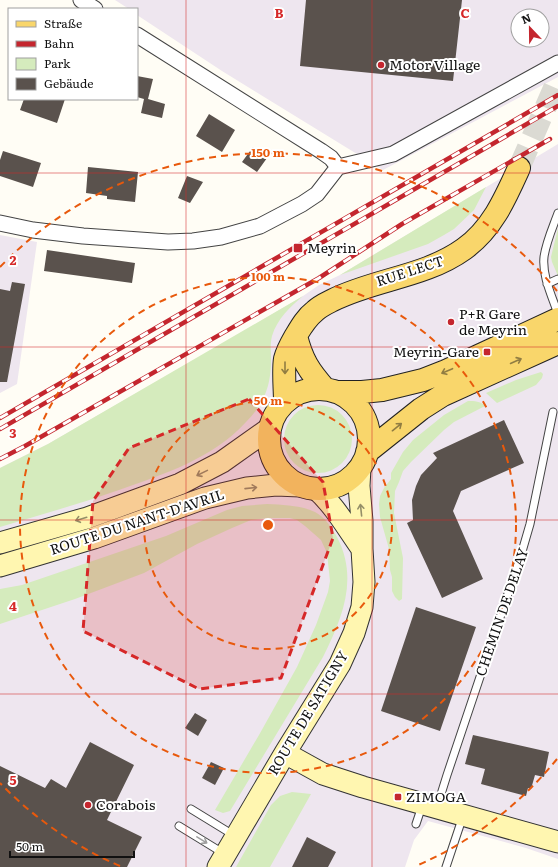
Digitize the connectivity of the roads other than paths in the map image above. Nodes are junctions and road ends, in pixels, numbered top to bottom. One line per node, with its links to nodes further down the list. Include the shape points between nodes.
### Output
1 (81, 0): 2 (street)
2 (93, 8)
3 (138, 36): 5 (street, via 321,150)
4 (558, 63): 5 (street, via 393,154)
5 (338, 167): 8 (street, via 317,194 302,204 260,226 221,237 168,242 83,236)
6 (519, 168): 13 (main road, RUE LECT, via 494,218 480,236 463,250 428,268 354,290 326,304 310,315)
7 (558, 213): 10 (lane, via 544,258)
8 (0, 223)
9 (558, 279): 10 (lane)
10 (547, 284): 11 (lane)
11 (558, 314)
12 (558, 319): 15 (main road, one-way to 15, via 423,380 382,390)
13 (296, 336): 15 (main road, via 303,360 314,378); 16 (main road, RUE LECT, one-way to 16, via 285,360)
14 (557, 342): 19 (main road, one-way to 14, via 421,409 443,395)
15 (331, 390): 16 (main road, via 302,391); 19 (main road, via 350,399 364,416 369,438)
16 (284, 402): 18 (main road, via 275,414)
17 (553, 412): 25 (lane, CHEMIN DE DELAY, via 524,545 447,775)
18 (270, 428): 20 (main road, via 269,449 274,462 288,479); 21 (street, ROUTE DU NANT-D'AVRIL, one-way to 21, via 222,462 180,484 87,518)
19 (364, 460): 20 (main road, via 352,477 341,485 324,489); 22 (street, ROUTE DE SATIGNY, one-way to 19, via 359,486)
20 (308, 488): 22 (street, ROUTE DE SATIGNY, via 329,501); 23 (street, ROUTE DU NANT-D'AVRIL, one-way to 20, via 94,538 205,498 247,488)
21 (0, 543)
22 (362, 549): 24 (street, ROUTE DE SATIGNY, via 362,607 354,632 340,664)
23 (0, 566)
24 (284, 753): 25 (street, via 323,774); 30 (street, ROUTE DE SATIGNY)
25 (430, 805): 27 (street); 28 (lane, CHEMIN DE DELAY)
26 (191, 809): 30 (lane)
27 (463, 815): 31 (street); 33 (lane)
28 (416, 824)
29 (179, 826): 32 (lane, one-way to 32)
30 (235, 836): 32 (street, ROUTE DE SATIGNY)
31 (558, 840)
32 (221, 861)
33 (446, 867)

